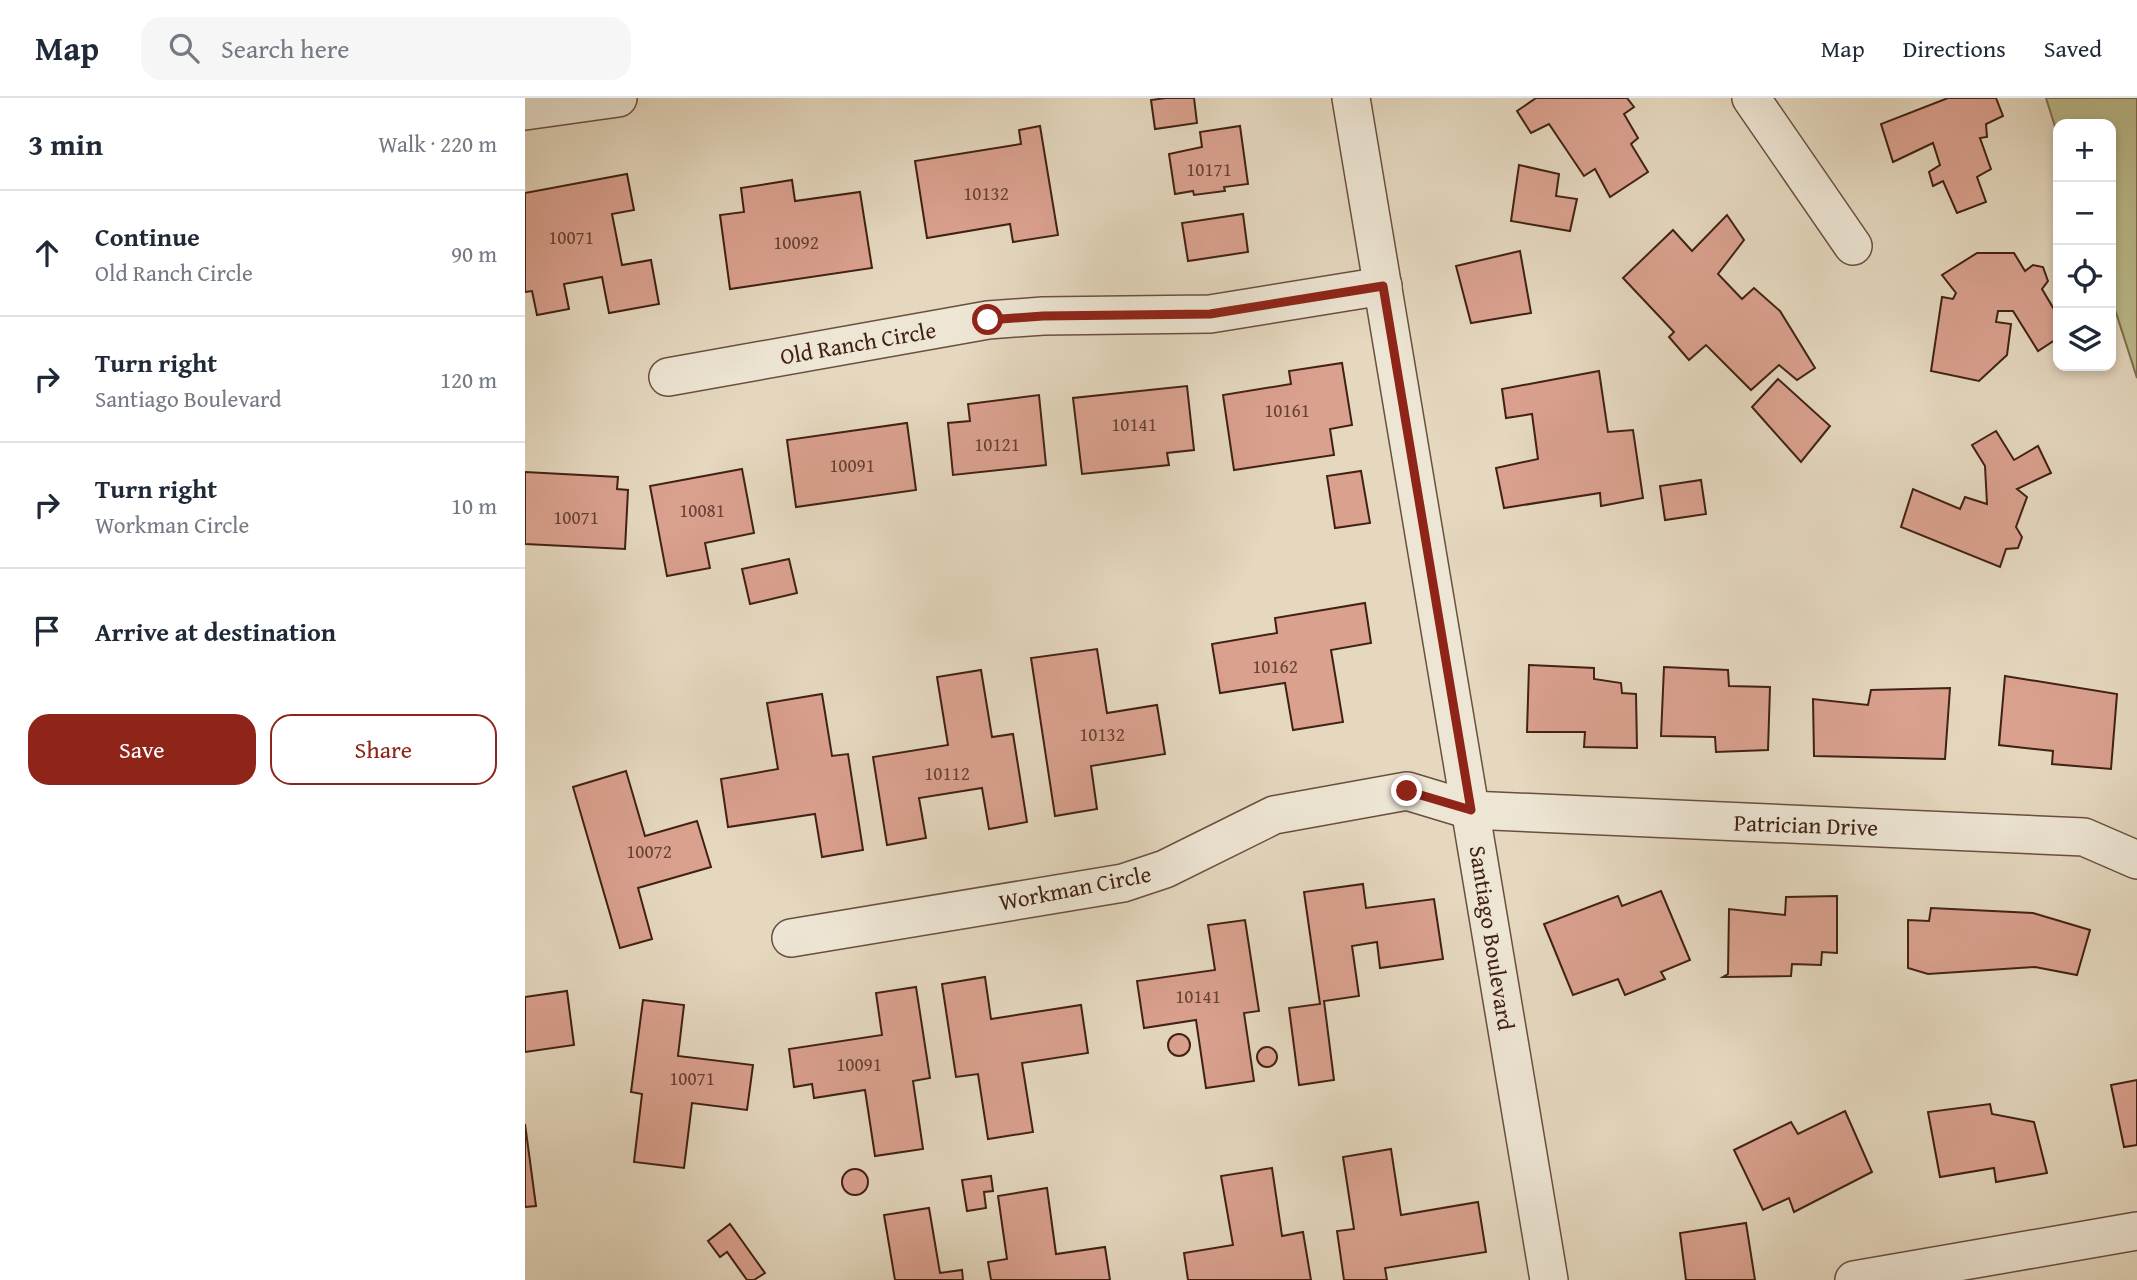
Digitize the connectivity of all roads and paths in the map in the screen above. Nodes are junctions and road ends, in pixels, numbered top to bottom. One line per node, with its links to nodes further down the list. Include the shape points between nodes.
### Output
1 (618, 98): 4 (street)
2 (1351, 98): 6 (street, Santiago Boulevard)
3 (1751, 98): 5 (street)
4 (526, 106)
5 (1853, 246)
6 (1383, 286): 7 (street, Old Ranch Circle, via 1210,314 988,320); 8 (street, Santiago Boulevard)
7 (668, 377)
8 (1471, 810): 9 (street, Patrician Drive, via 2084,837); 10 (street, Workman Circle, via 1407,791 1274,815 1165,869 1123,883); 12 (street, Santiago Boulevard)
9 (2137, 860)
10 (791, 938)
11 (2137, 1231): 13 (street)
12 (1549, 1280)
13 (1854, 1280)

